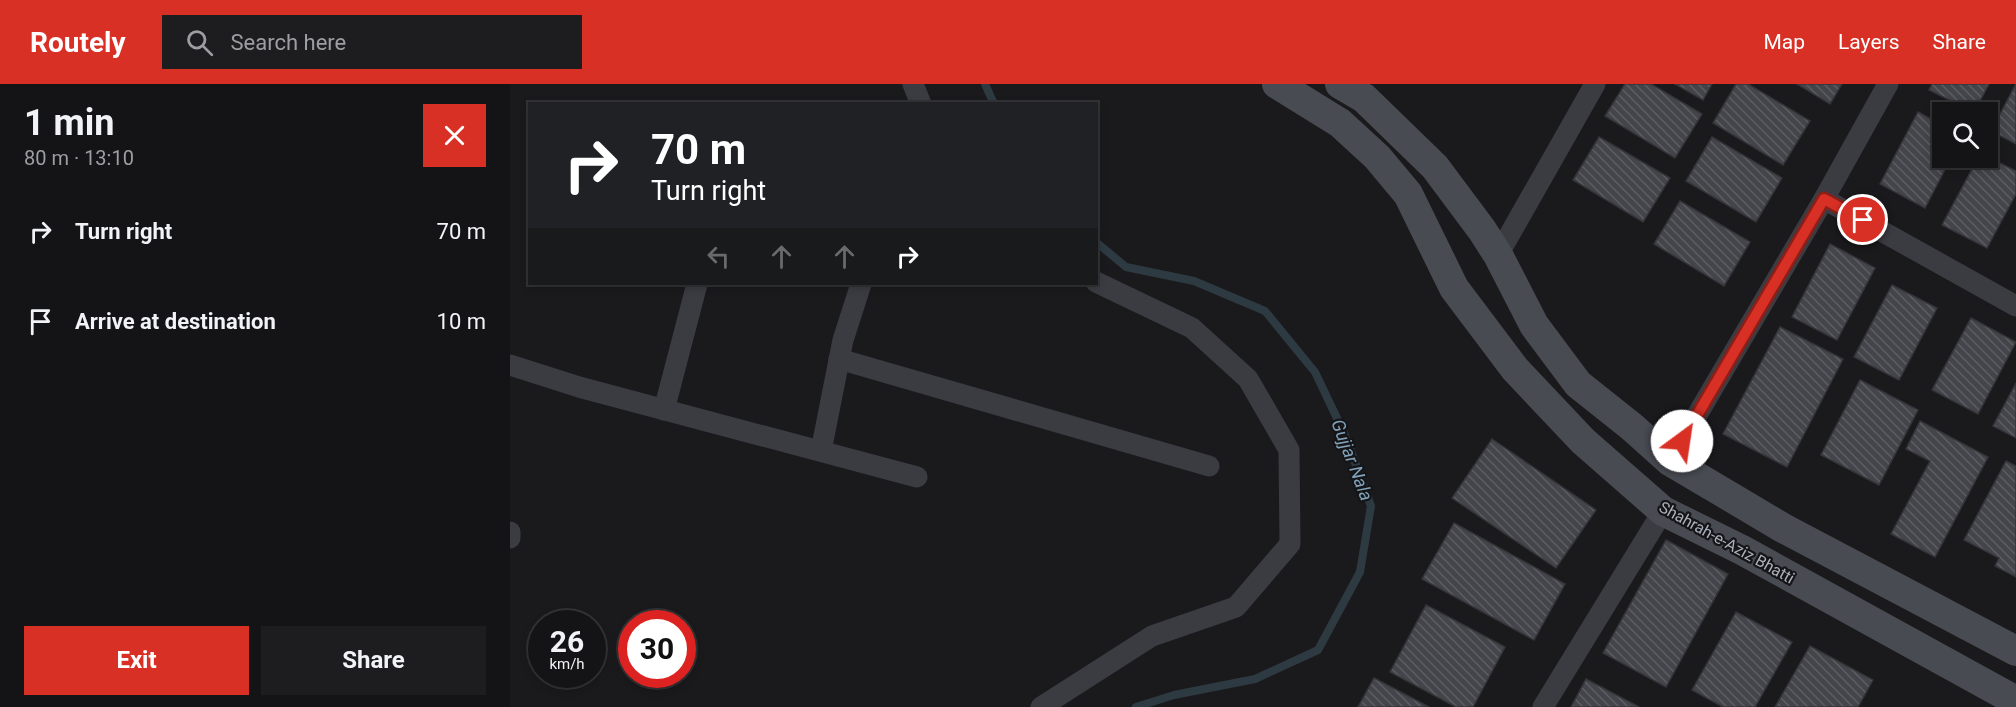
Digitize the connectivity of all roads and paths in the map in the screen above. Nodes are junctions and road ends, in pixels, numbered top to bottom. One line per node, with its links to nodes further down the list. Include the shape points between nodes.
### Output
1 (913, 84): 6 (street)
2 (1277, 84): 20 (main road, Shahrah-e-Aziz Bhatti, via 1340,123 1377,158 1408,194 1454,288 1515,369 1583,441)
3 (1595, 84): 8 (street)
4 (1888, 84): 7 (street)
5 (1350, 87): 8 (main road, via 1435,167)
6 (920, 102)
7 (1824, 199): 12 (street); 17 (street)
8 (1498, 255): 17 (main road, via 1534,325 1578,384)
9 (1098, 283): 25 (street, via 1192,328 1248,379 1289,450 1290,544 1236,607 1152,636)
10 (697, 285): 15 (street)
11 (861, 285): 13 (street)
12 (2016, 306)
13 (839, 359): 16 (street); 18 (street)
14 (510, 365): 15 (street)
15 (664, 410): 16 (street)
16 (821, 451): 19 (street)
17 (1670, 461): 23 (main road, via 1783,528)
18 (1209, 466)
19 (917, 477)
20 (1663, 511): 24 (main road, Shahrah-e-Aziz Bhatti, via 1742,550); 26 (street)
21 (510, 532): 22 (street)
22 (510, 537)
23 (2016, 651)
24 (2016, 701)
25 (1041, 707)
26 (1543, 707)

